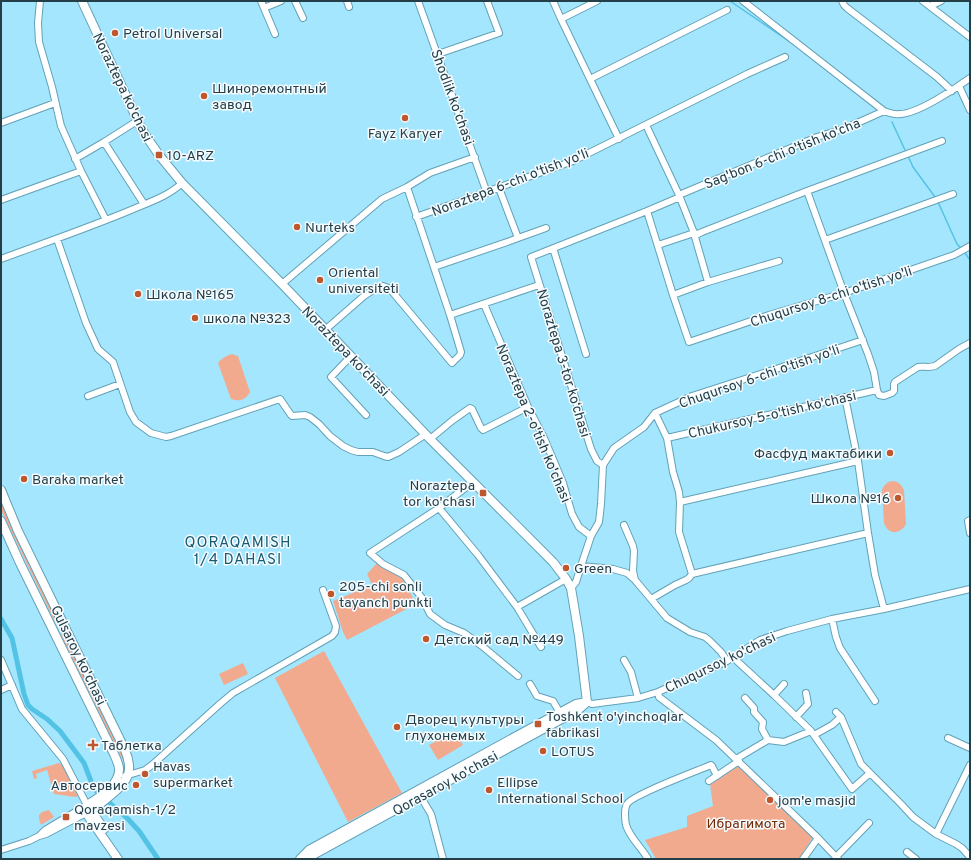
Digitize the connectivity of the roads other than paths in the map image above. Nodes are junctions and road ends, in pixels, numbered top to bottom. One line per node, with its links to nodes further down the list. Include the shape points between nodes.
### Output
1 (40, 1): 27 (street, via 39,42)
2 (82, 1): 30 (main road, Noraztepa ko'chasi)
3 (261, 1): 15 (street)
4 (281, 1): 15 (street)
5 (295, 1): 17 (street)
6 (418, 1): 21 (street, Shodlik ko'chasi)
7 (487, 1): 21 (street, via 499,33)
8 (553, 1): 18 (street)
9 (597, 1): 18 (street)
10 (743, 1): 29 (street)
11 (842, 1): 26 (street, via 847,8)
12 (923, 1): 14 (street)
13 (941, 1): 14 (street)
14 (930, 6): 20 (street)
15 (264, 8): 19 (street)
16 (727, 10): 24 (street)
17 (303, 18)
18 (561, 19): 24 (street)
19 (275, 34)
20 (970, 37)
21 (438, 54): 36 (street, Shodlik ko'chasi)
22 (785, 57): 32 (street, Noraztepa 6-chi o'tish yo'li)
23 (970, 78): 25 (street)
24 (590, 79): 33 (street)
25 (958, 86): 26 (street); 28 (street)
26 (952, 91): 29 (street, via 906,114)
27 (55, 103): 31 (street); 37 (street, via 61,126)
28 (970, 110)
29 (884, 111): 45 (street, Sag'bon 6-chi o'tish ko'cha)
30 (137, 121): 35 (street); 39 (main road, Noraztepa ko'chasi, via 150,143)
31 (1, 124)
32 (646, 125): 33 (street, Noraztepa 6-chi o'tish yo'li); 45 (street)
33 (619, 139): 41 (street, Noraztepa 6-chi o'tish yo'li, via 573,161)
34 (942, 141): 42 (street)
35 (104, 142): 37 (street); 47 (street)
36 (475, 157): 40 (street, via 430,173); 43 (street, Shodlik ko'chasi)
37 (75, 159): 38 (street)
38 (81, 171): 46 (street); 50 (street)
39 (182, 183): 47 (street, via 171,192); 64 (main road, Noraztepa ko'chasi)
40 (407, 187): 49 (street); 64 (street, via 382,200)
41 (499, 188): 43 (street, Noraztepa 6-chi o'tish yo'li); 53 (street)
42 (807, 190): 52 (street, via 698,234); 55 (street)
43 (487, 193): 49 (street, Noraztepa 6-chi o'tish yo'li)
44 (953, 194): 55 (street)
45 (679, 196): 48 (street, Sag'bon 6-chi o'tish ko'cha); 52 (street)
46 (1, 200)
47 (144, 204): 50 (street)
48 (647, 211): 56 (street); 58 (street, Sag'bon 6-chi o'tish ko'cha)
49 (416, 217): 62 (street)
50 (106, 220): 54 (street)
51 (546, 228): 53 (street)
52 (694, 233): 56 (street); 63 (street)
53 (518, 238): 62 (street)
54 (57, 239): 60 (street); 75 (street, via 86,323 98,349 112,362)
55 (825, 240): 66 (street)
56 (658, 245): 67 (street)
57 (970, 246): 66 (street, Chuqursoy 8-chi o'tish yo'li, via 954,255)
58 (553, 248): 59 (street, Sag'bon 6-chi o'tish ko'cha); 73 (street)
59 (531, 257): 65 (street, Noraztepa 3-tor ko‘chasi)
60 (1, 259)
61 (779, 261): 63 (street)
62 (434, 267): 69 (street)
63 (708, 282): 67 (street)
64 (282, 284): 70 (main road, Noraztepa ko'chasi)
65 (539, 285): 68 (street); 85 (street, Noraztepa 3-tor ko‘chasi, via 591,449 597,461)
66 (844, 293): 67 (street, Chuqursoy 8-chi o'tish yo'li, via 689,342); 71 (street)
67 (673, 294)
68 (484, 304): 69 (street); 79 (street, Noraztepa 2-o'tish ko'chasi)
69 (450, 315): 70 (street, via 461,353 452,363 390,288 383,286 364,296)
70 (326, 330): 74 (main road, Noraztepa ko'chasi)
71 (863, 340): 76 (street); 80 (street, Chuqursoy 6-chi o'tish yo'li, via 692,396)
72 (970, 343): 76 (street, via 935,366 918,367 895,382 894,391 887,396 879,395)
73 (586, 354)
74 (351, 356): 81 (street, via 330,377); 82 (main road, Noraztepa ko'chasi)
75 (120, 384): 77 (street); 82 (street, via 136,422 151,433 166,438 280,399 292,416 310,417 343,446 358,452 373,452 388,457)
76 (877, 390): 78 (street, Chukursoy 5-o'tish ko'chasi)
77 (88, 396)
78 (845, 397): 83 (street, Chukursoy 5-o'tish ko'chasi); 84 (street)
79 (528, 407): 82 (street, via 483,430 470,408); 95 (street, Noraztepa 2-o'tish ko'chasi, via 560,476 572,514 579,527)
80 (655, 413): 83 (street); 85 (street, via 644,427 614,448)
81 (366, 415)
82 (428, 436): 86 (main road, Noraztepa ko'chasi)
83 (667, 438): 88 (street)
84 (858, 460): 88 (street); 93 (street)
85 (603, 465): 95 (street, via 599,522)
86 (473, 482): 89 (street); 98 (main road, Noraztepa ko'chasi, via 554,562)
87 (1, 490): 107 (main road, Gulsaroy ko'chasi, via 18,531)
88 (680, 502): 97 (street, via 679,532)
89 (440, 508): 104 (street); 114 (street, via 370,552 383,564 404,575 422,598 430,614 445,625 464,633)
90 (970, 520): 94 (street)
91 (1, 521): 108 (main road, Gulsaroy ko'chasi)
92 (624, 525): 99 (street, via 634,551)
93 (868, 533): 97 (street); 105 (street)
94 (970, 534)
95 (591, 536): 96 (street)
96 (581, 566): 99 (street, via 613,569 627,573); 100 (street, via 576,582)
97 (692, 574): 103 (street)
98 (566, 579): 100 (main road, Noraztepa ko'chasi); 104 (street)
99 (635, 580): 103 (street)
100 (571, 588): 125 (main road, Noraztepa ko'chasi)
101 (970, 589): 105 (street, Chuqursoy ko'chasi)
102 (323, 590): 135 (street, via 336,626 333,635 233,693 152,766)
103 (651, 599): 113 (street, via 667,618 710,641)
104 (516, 607): 109 (street)
105 (884, 609): 106 (street, Chuqursoy ko'chasi)
106 (832, 618): 110 (street, Chuqursoy ko'chasi, via 771,636); 124 (street, via 840,648)
107 (65, 625): 108 (main road); 135 (main road, Gulsaroy ko'chasi, via 125,750)
108 (53, 631): 137 (main road, Gulsaroy ko'chasi, via 116,759 119,769)
109 (541, 647)
110 (734, 656): 113 (street, Chuqursoy ko'chasi); 121 (street)
111 (1, 660): 117 (street)
112 (624, 660): 122 (street, via 631,672)
113 (726, 661): 119 (street, Chuqursoy ko'chasi)
114 (518, 676)
115 (530, 684): 126 (street, via 537,696 554,701)
116 (784, 684): 121 (street)
117 (12, 685): 118 (street); 141 (street, via 22,709 63,759)
118 (1, 690)
119 (658, 692): 122 (street, Chuqursoy ko'chasi); 132 (street, via 659,697)
120 (806, 693): 127 (street, via 808,704)
121 (774, 695): 127 (street)
122 (638, 698): 125 (street, Chuqursoy ko'chasi, via 592,704)
123 (745, 698): 130 (street, via 763,722 762,729)
124 (875, 701)
125 (587, 702): 126 (main road, Qorasaroy ko'chasi); 140 (main road, Qorasaroy ko'chasi, via 578,710)
126 (560, 712): 140 (main road, Qorasaroy ko'chasi)
127 (796, 717): 128 (street)
128 (812, 733): 130 (street, via 784,742); 134 (street, via 852,789); 134 (street, via 832,725 839,715 861,764)
129 (948, 738): 131 (street)
130 (768, 740): 132 (street)
131 (970, 748)
132 (738, 760): 136 (street); 144 (street)
133 (970, 765): 143 (street)
134 (870, 773): 143 (street, via 913,817)
135 (128, 775): 137 (street); 139 (main road, via 124,784)
136 (717, 776): 138 (street); 154 (street, via 711,765 628,802 626,826)
137 (117, 778): 139 (main road)
138 (709, 781)
139 (111, 791): 141 (main road)
140 (419, 794): 151 (main road, Qorasaroy ko'chasi, via 309,850); 152 (main road, Qorasaroy ko'chasi); 153 (street, via 431,814)
141 (91, 807): 145 (street, via 29,841); 149 (main road); 150 (main road)
142 (869, 823): 148 (street)
143 (936, 834): 147 (street, via 962,848)
144 (818, 838): 148 (street); 155 (street)
145 (1, 850)
146 (907, 852): 156 (street)
147 (970, 857)
148 (837, 858)
149 (118, 859)
150 (124, 859)
151 (300, 859)
152 (308, 859)
153 (443, 859)
154 (648, 859)
155 (803, 859)
156 (916, 859)

